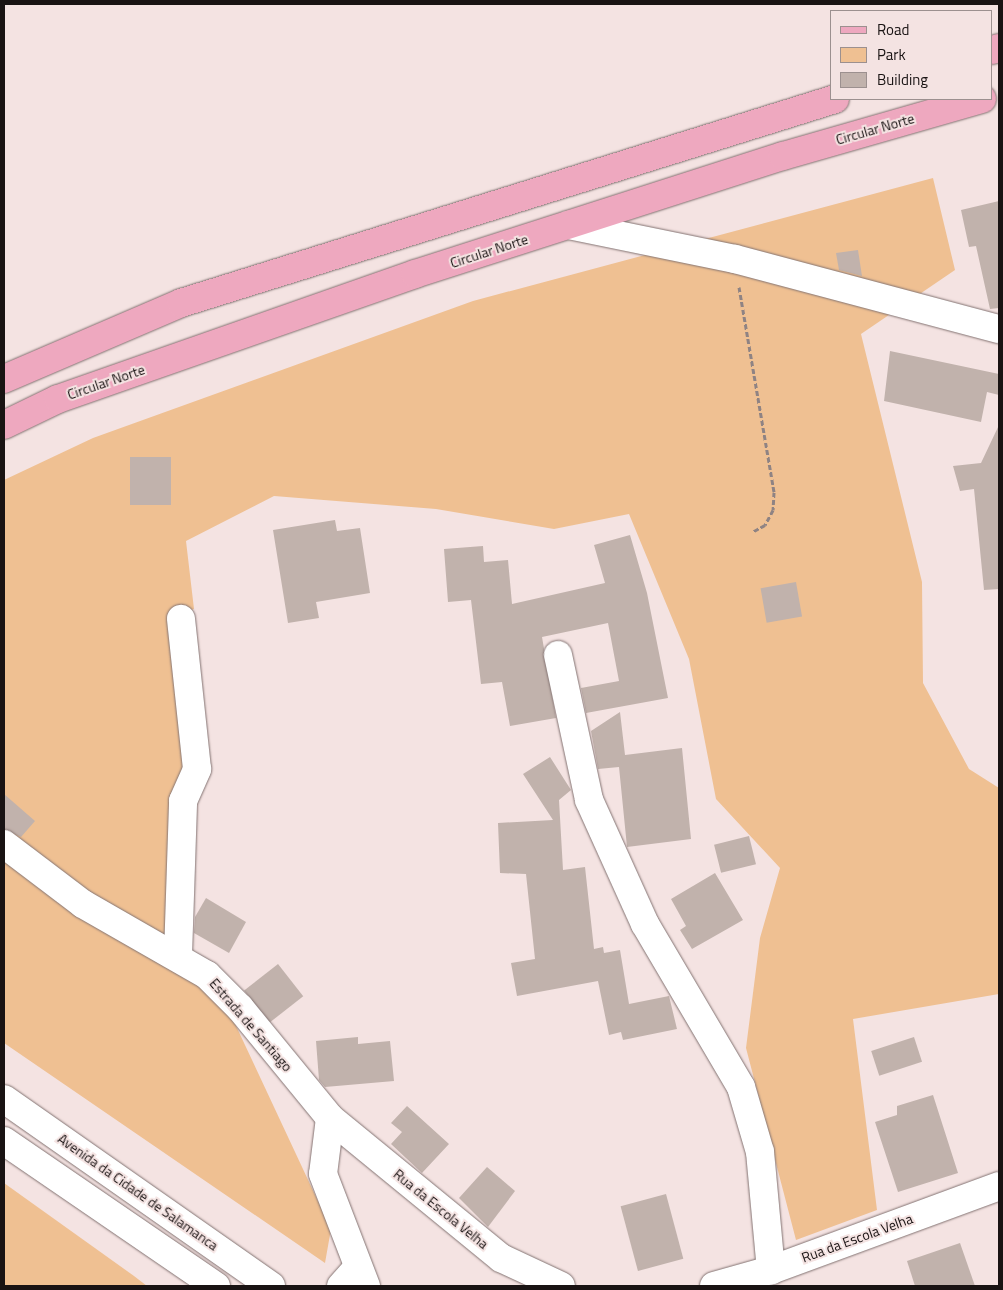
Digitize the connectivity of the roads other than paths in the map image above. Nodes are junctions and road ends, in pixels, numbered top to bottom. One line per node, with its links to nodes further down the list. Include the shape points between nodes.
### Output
1 (832, 100): 5 (main road, via 181,303)
2 (979, 100): 3 (main road, Circular Norte)
3 (569, 225): 4 (street, via 735,259); 6 (main road, Circular Norte, via 58,399)
4 (999, 329)
5 (4, 379)
6 (4, 425)
7 (181, 619): 10 (street, via 197,769 183,801)
8 (558, 655): 15 (street, via 589,800 645,924 741,1087 760,1152)
9 (4, 844): 10 (street, Estrada de Santiago, via 83,904)
10 (178, 955): 12 (street, Estrada de Santiago, via 208,975 240,1008)
11 (4, 1099): 18 (street, Avenida da Cidade de Salamanca)
12 (330, 1118): 16 (street, via 323,1174); 19 (street, Rua da Escola Velha, via 501,1258)
13 (4, 1141): 17 (street)
14 (999, 1186): 15 (street, Rua da Escola Velha)
15 (771, 1270): 20 (street, Rua da Escola Velha)
16 (355, 1280)
17 (216, 1286)
18 (271, 1286)
19 (561, 1286)
20 (714, 1286)

